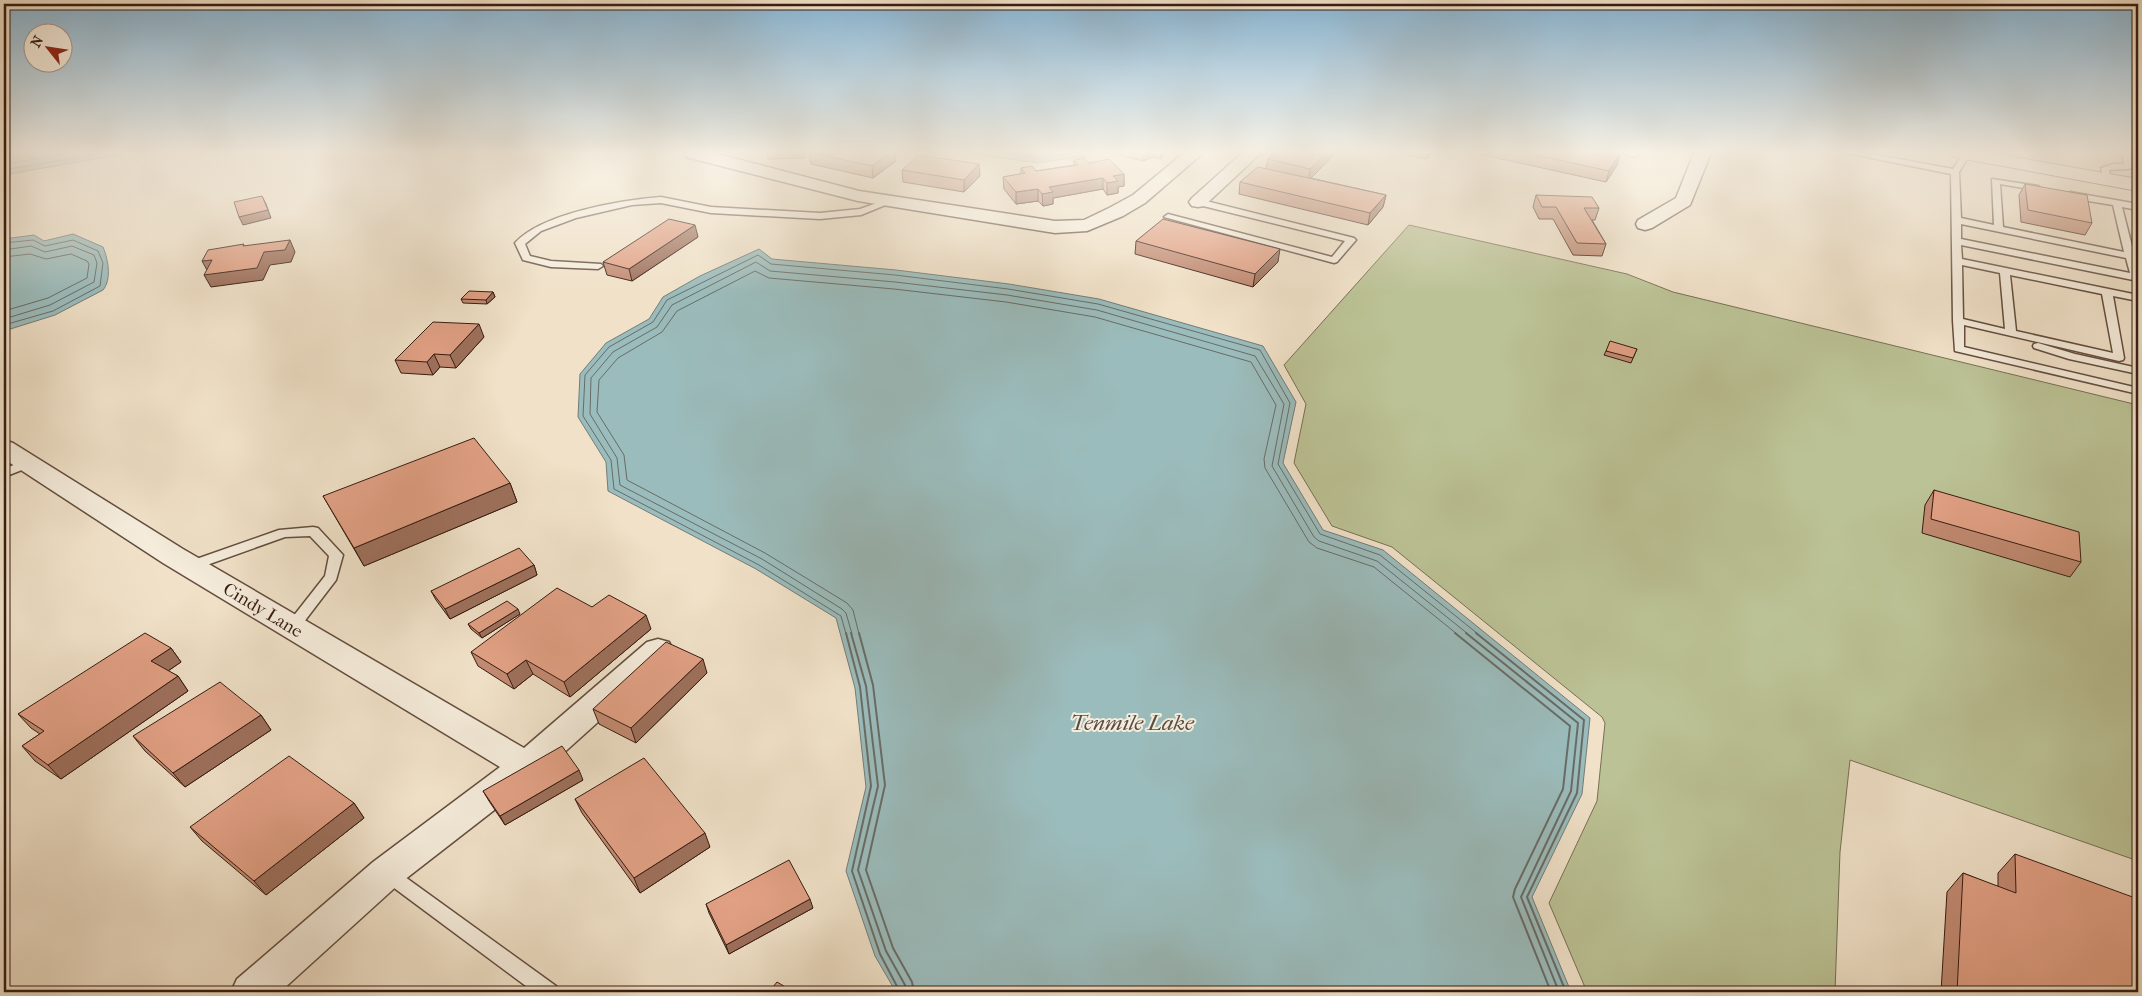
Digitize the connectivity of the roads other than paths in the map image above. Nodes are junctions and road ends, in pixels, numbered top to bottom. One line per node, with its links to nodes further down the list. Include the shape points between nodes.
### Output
1 (881, 199): 8 (street)
2 (1137, 199): 8 (street, via 1087,224 1055,227)
3 (1201, 199): 9 (street)
4 (1684, 199): 14 (street)
5 (1956, 199): 13 (lane)
6 (1997, 199): 15 (lane)
7 (2094, 199): 10 (lane)
8 (891, 201): 19 (lane, via 861,212 820,216 711,210 661,200 632,202 573,216 538,229 520,243 526,258 550,264)
9 (1198, 202): 12 (lane, via 1352,240 1334,260)
10 (2117, 204): 11 (lane); 17 (lane)
11 (2138, 207)
12 (1168, 217)
13 (1956, 220): 15 (lane); 16 (lane)
14 (1645, 224)
15 (1999, 229): 17 (lane)
16 (1956, 241): 18 (lane); 21 (lane)
17 (2134, 256): 21 (lane)
18 (1957, 261): 20 (lane); 24 (lane)
19 (598, 266)
20 (2006, 271): 22 (lane); 25 (lane)
21 (2137, 278)
22 (2107, 292): 23 (lane); 25 (lane, via 2119,358)
23 (2138, 298)
24 (1958, 321): 25 (lane); 27 (lane, via 1959,349)
25 (2011, 333): 26 (lane, via 2053,352)
26 (2138, 371)
27 (2138, 391)
28 (4, 448): 29 (street, Cindy Lane)
29 (16, 468): 30 (street, Cindy Lane)
30 (190, 566): 31 (street, Cindy Lane); 31 (lane, via 284,533 313,531 336,555 331,577)
31 (292, 627): 33 (street, Cindy Lane)
32 (661, 648): 33 (street)
33 (526, 766): 34 (street)
34 (386, 873): 35 (street); 36 (lane)
35 (251, 992)
36 (549, 992)

